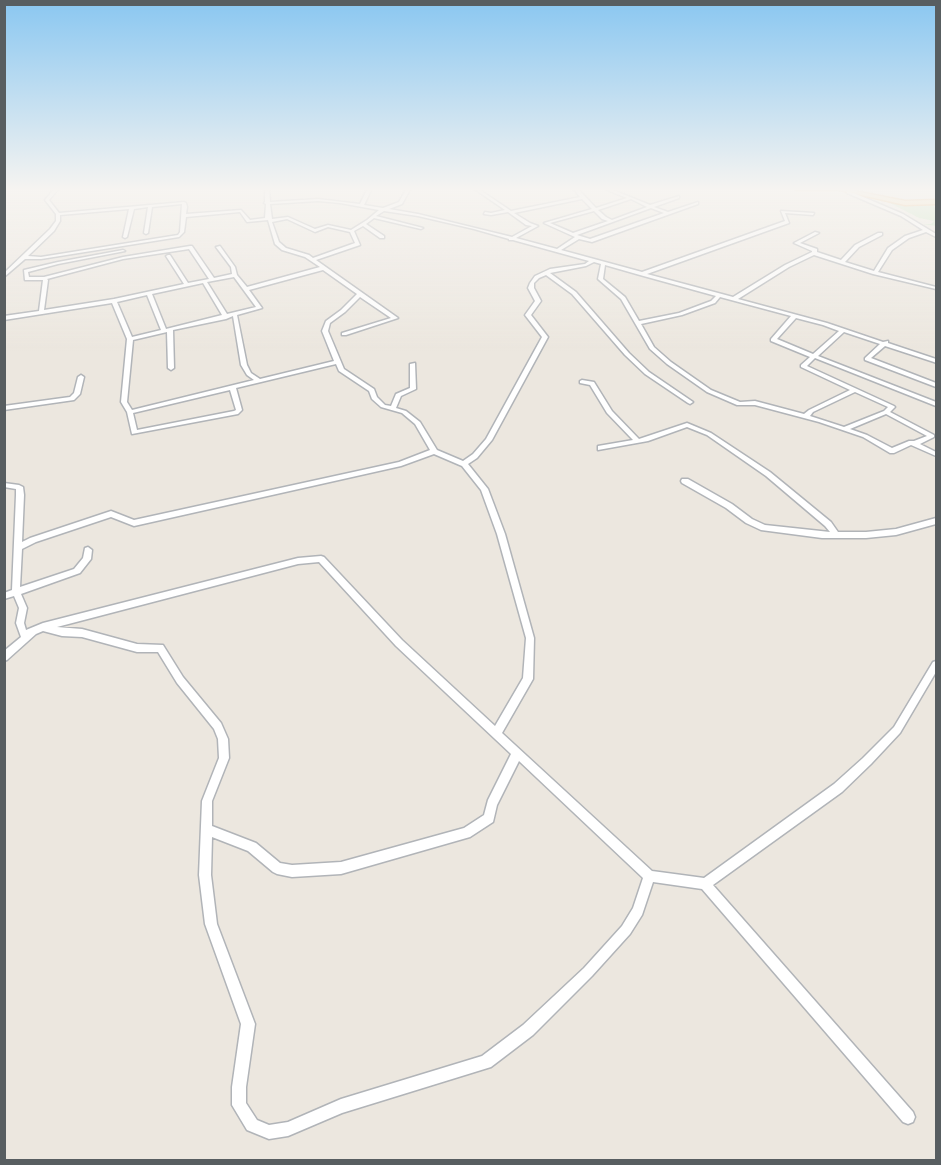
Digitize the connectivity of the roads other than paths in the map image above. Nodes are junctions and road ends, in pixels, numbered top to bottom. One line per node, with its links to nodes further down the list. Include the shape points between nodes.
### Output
1 (39, 242): 16 (street)
2 (143, 242): 16 (street, via 41,258)
3 (153, 242): 27 (street, via 153,246 27,271 27,279)
4 (278, 242): 17 (street, via 284,249)
5 (357, 242): 17 (street)
6 (526, 242): 13 (street)
7 (571, 242): 13 (street)
8 (730, 242): 24 (street)
9 (797, 242): 14 (street, via 815,250)
10 (864, 242): 19 (street)
11 (899, 242): 23 (street, via 890,249)
12 (218, 247): 25 (street)
13 (557, 251): 18 (street)
14 (814, 253): 19 (street); 36 (street)
15 (168, 256): 30 (street)
16 (23, 257): 26 (street)
17 (312, 260): 21 (street)
18 (592, 261): 20 (street); 22 (street)
19 (842, 262): 23 (street)
20 (603, 264): 24 (street); 43 (street, via 600,279 617,291)
21 (323, 268): 32 (street); 34 (street)
22 (547, 273): 60 (street, via 574,293 646,373); 73 (street, via 532,283 538,301 528,315 545,336 489,440)
23 (875, 273): 31 (street)
24 (642, 274): 35 (street)
25 (235, 275): 28 (street); 32 (street)
26 (4, 276)
27 (44, 278): 28 (street, via 123,258 190,247); 38 (street)
28 (213, 279): 29 (street)
29 (204, 281): 30 (street); 41 (street)
30 (187, 285): 33 (street)
31 (936, 288)
32 (246, 289): 39 (street, via 259,308)
33 (149, 293): 37 (street); 44 (street)
34 (360, 294): 46 (street, via 394,318); 51 (street, via 328,322 325,332)
35 (719, 295): 36 (street); 43 (street, via 712,302 680,314)
36 (734, 299): 40 (street)
37 (114, 301): 38 (street); 47 (street)
38 (41, 312): 42 (street)
39 (235, 315): 41 (street); 55 (street, via 244,365)
40 (794, 316): 45 (street); 49 (street, via 773,340)
41 (226, 317): 44 (street)
42 (4, 318)
43 (639, 323): 66 (street, via 652,348 709,391 739,404 755,403)
44 (167, 330): 47 (street); 53 (street)
45 (843, 330): 48 (street); 49 (street)
46 (344, 334)
47 (130, 339): 64 (street, via 124,402)
48 (886, 342): 50 (street); 57 (street, via 867,359)
49 (814, 355): 59 (street, via 803,366); 61 (street)
50 (936, 361)
51 (337, 362): 55 (street); 63 (street, via 341,370 372,390 383,406)
52 (413, 364): 63 (street, via 413,389 398,395)
53 (171, 368)
54 (81, 376): 62 (street, via 72,399)
55 (258, 380): 58 (street)
56 (582, 382): 68 (street, via 592,383 609,412)
57 (936, 385)
58 (233, 388): 64 (street); 64 (street, via 239,410 232,414 138,434 132,432)
59 (854, 390): 65 (street, via 892,407); 66 (street)
60 (690, 402)
61 (936, 404)
62 (4, 408)
63 (393, 408): 71 (street, via 418,423)
64 (130, 412)
65 (886, 412): 67 (street); 69 (street, via 932,435)
66 (805, 417): 67 (street)
67 (844, 429): 69 (street, via 892,450)
68 (638, 441): 70 (street); 77 (street, via 687,425 709,434 768,474)
69 (915, 442): 72 (street)
70 (600, 448)
71 (435, 451): 73 (street); 78 (street, via 401,464 134,523 111,514)
72 (936, 454)
73 (464, 464): 85 (street, via 484,489 530,638 528,679)
74 (685, 480): 77 (street, via 764,528)
75 (4, 485): 78 (street, via 19,486)
76 (936, 521): 77 (street, via 896,532)
77 (836, 535)
78 (17, 548): 80 (street)
79 (88, 550): 80 (street, via 87,559 77,571)
80 (16, 592): 81 (street); 82 (street, via 22,608 23,634)
81 (4, 596)
82 (38, 629): 83 (street); 85 (street, via 298,561 321,559 399,643); 87 (street, via 82,633 137,648 160,648 180,680 218,726 223,739 224,758 207,801)
83 (4, 657)
84 (936, 665): 89 (street, via 897,730 867,761 838,788)
85 (496, 734): 86 (street)
86 (517, 754): 87 (street, via 489,818 474,828 341,868 285,870 252,847); 88 (street)
87 (206, 829): 88 (street, via 205,875 211,924 248,1024 239,1105 252,1125 269,1132 486,1062 528,1030 626,930 638,911)
88 (649, 876): 89 (street)
89 (705, 884): 90 (street)
90 (908, 1117)

